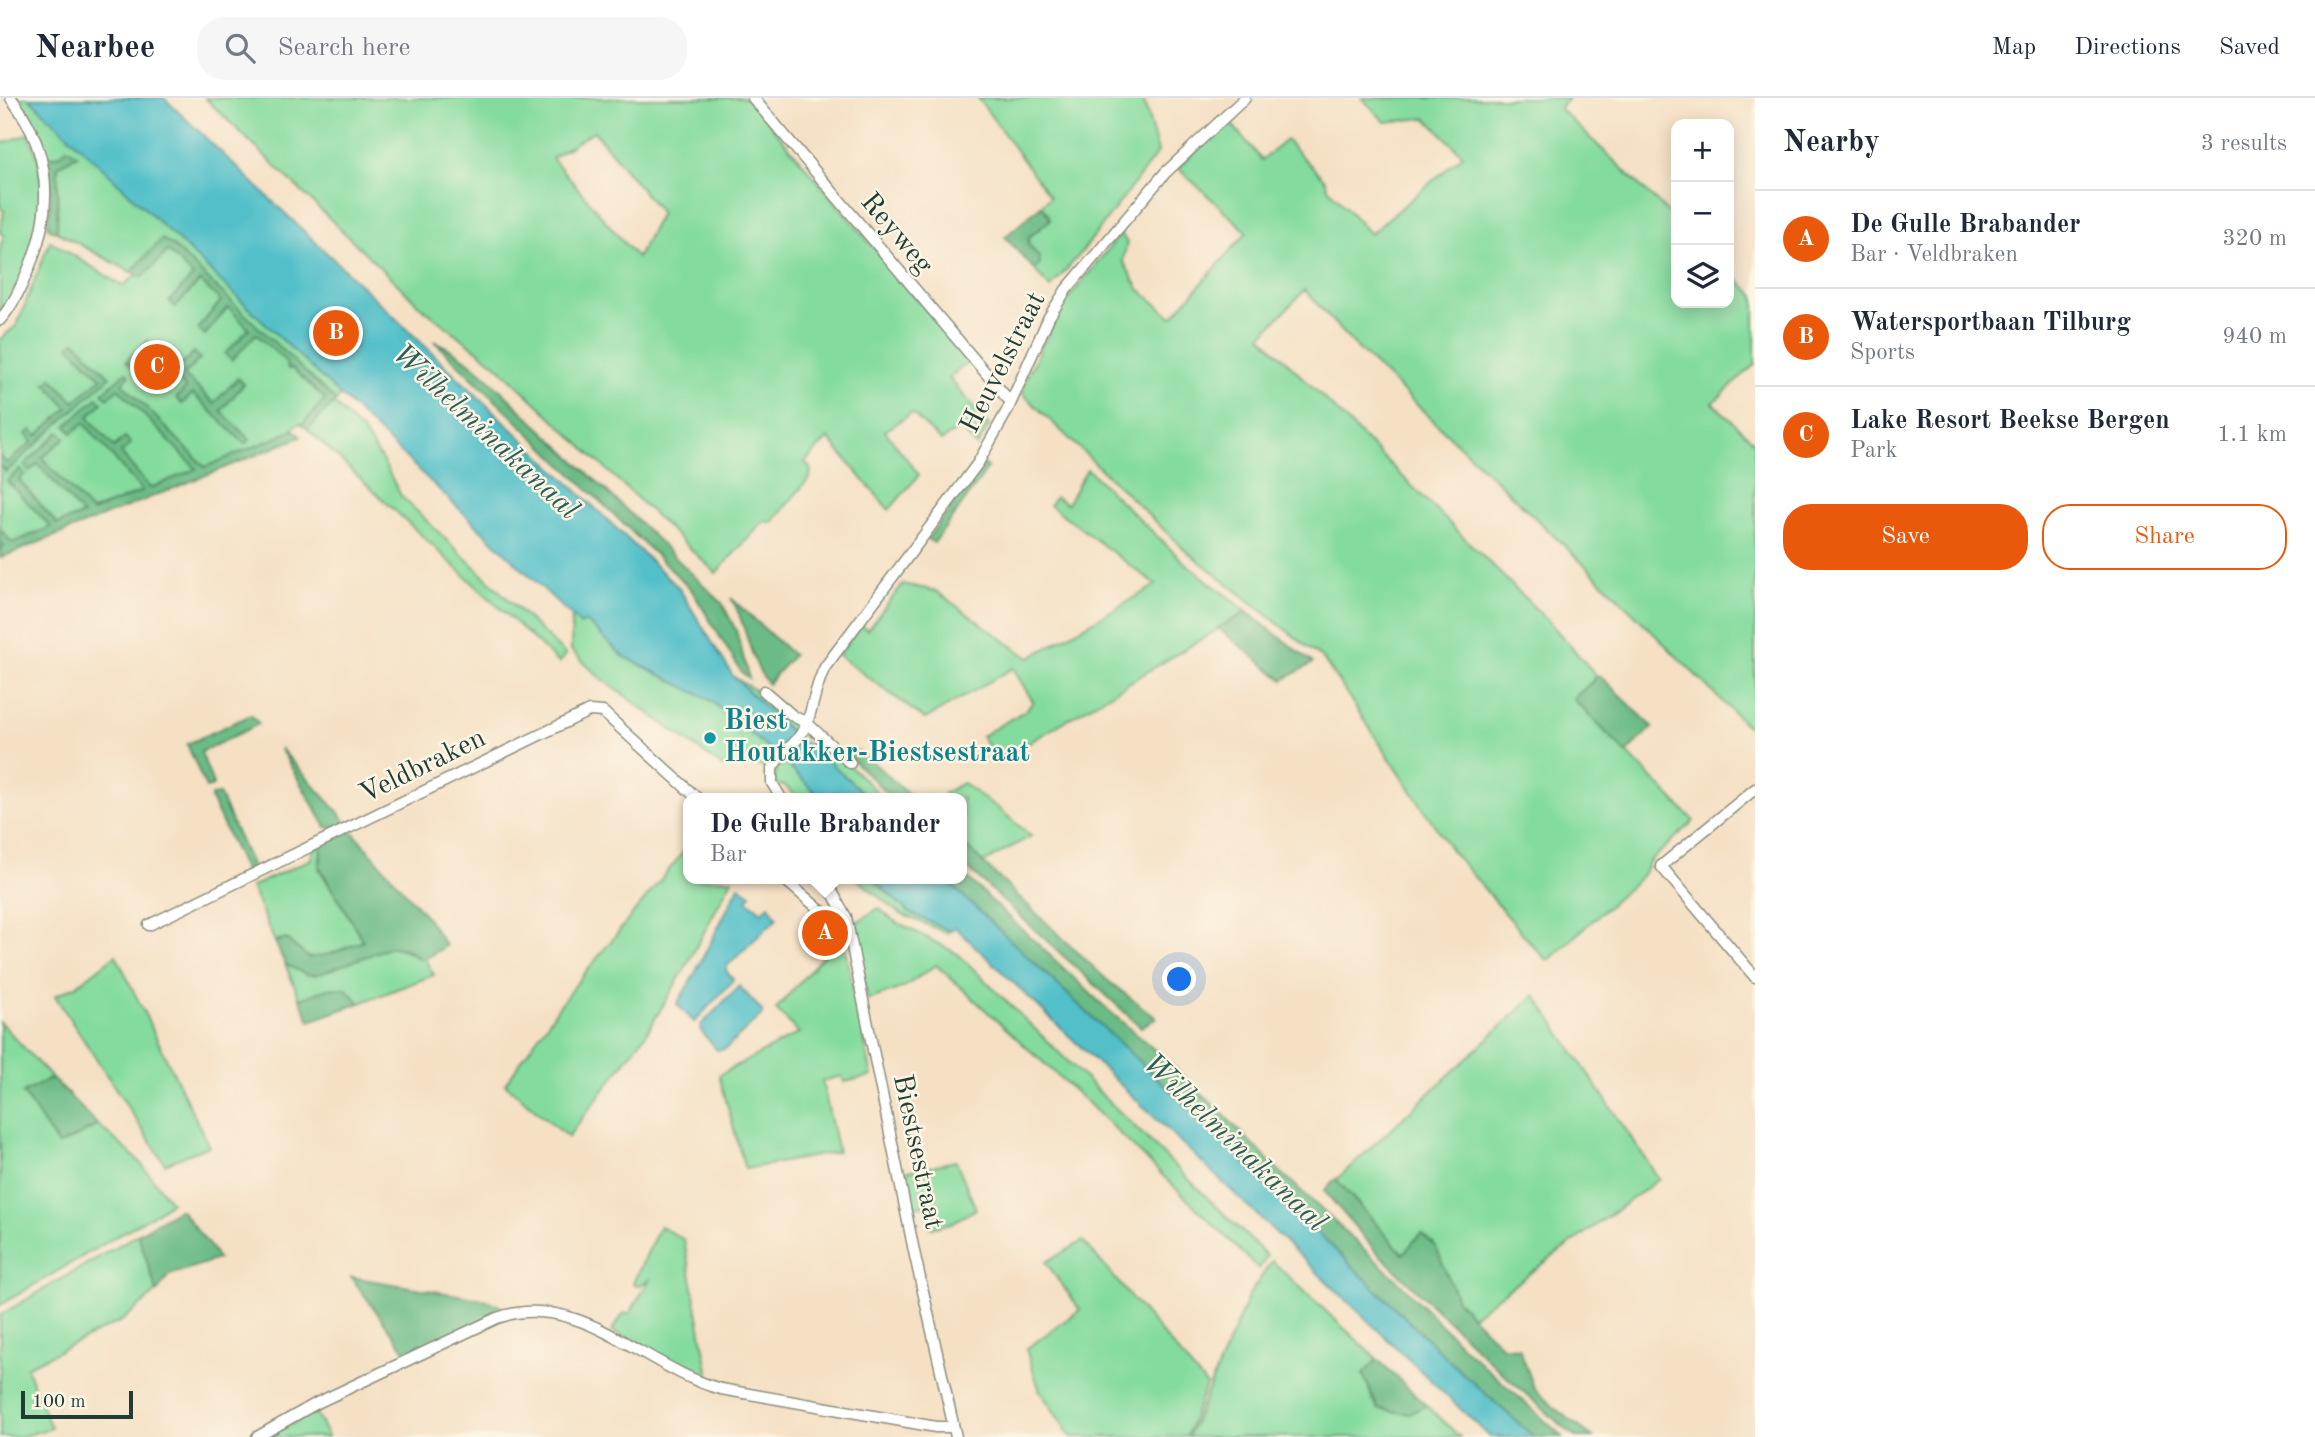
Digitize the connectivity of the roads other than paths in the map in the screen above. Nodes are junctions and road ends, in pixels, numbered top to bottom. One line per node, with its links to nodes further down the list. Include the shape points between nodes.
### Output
1 (11, 98): 4 (street, via 33,133 43,163 44,227 15,303)
2 (752, 98): 5 (street, Reyweg)
3 (1244, 98): 7 (street, Heuvelstraat, via 1165,173 1066,290 978,464 825,667)
4 (0, 320)
5 (1007, 398)
6 (764, 691): 7 (street)
7 (807, 723): 8 (street); 11 (street, via 775,762 771,775)
8 (850, 764)
9 (1755, 789): 16 (street, via 1661,866)
10 (691, 793): 15 (street, Veldbraken, via 603,712 589,711)
11 (778, 793)
12 (790, 884): 14 (street, via 827,916)
13 (828, 884): 14 (street, Biestsestraat)
14 (846, 917): 17 (street, Biestsestraat)
15 (149, 925)
16 (1755, 977)
17 (955, 1432): 18 (street, via 721,1389 694,1380 575,1318 528,1311 497,1318)
18 (257, 1437)

